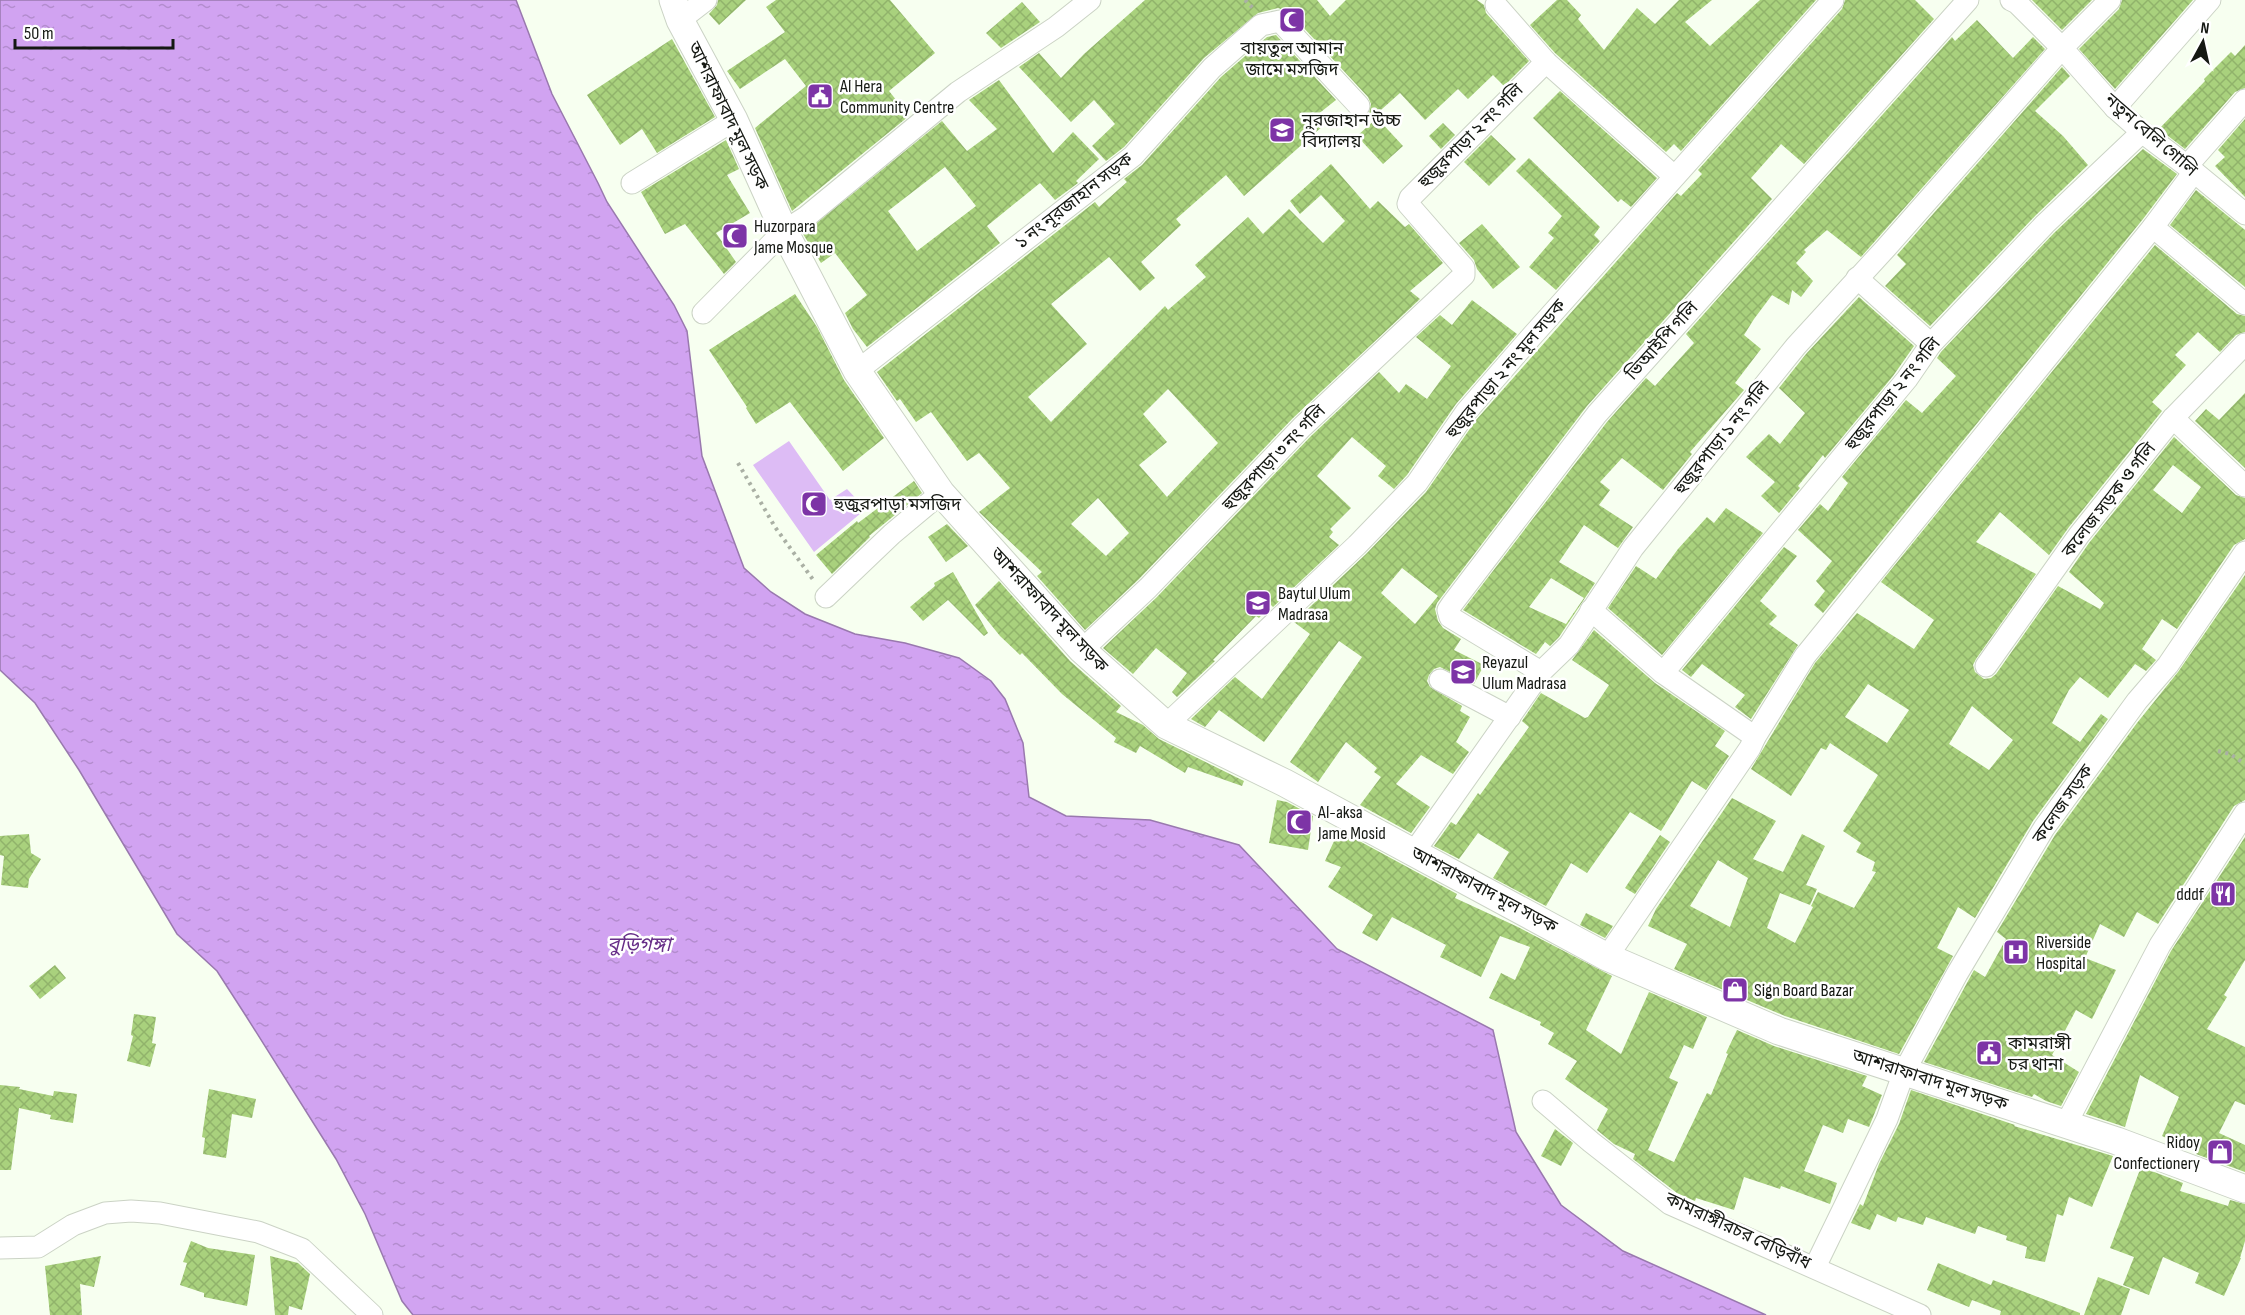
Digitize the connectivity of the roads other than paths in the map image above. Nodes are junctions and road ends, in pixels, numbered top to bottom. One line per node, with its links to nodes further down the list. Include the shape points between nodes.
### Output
1 (706, 0): 9 (street)
2 (1090, 0): 22 (street, via 958,92)
3 (1833, 0): 18 (street, হুজুরপাড়া ২ নং মূল সড়ক)
4 (1968, 0): 38 (street, ভিআইপি গলি, via 1597,414 1448,610 1450,617)
5 (2110, 0): 10 (street, হুজুরপাড়া ১ নং গলি)
6 (2210, 0): 14 (street)
7 (2016, 1): 10 (street, নতুন বেলি গোলি)
8 (1496, 5): 11 (street)
9 (676, 10): 15 (street, আশরাফাবাদ মূল সড়ক)
10 (2062, 48): 14 (street, নতুন বেলি গোলি); 24 (street, হুজুরপাড়া ১ নং গলি)
11 (1546, 62): 18 (street); 23 (street, হুজুরপাড়া ২ নং গলি, via 1410,198 1408,204)
12 (2245, 100): 17 (street)
13 (1359, 106): 29 (street, ১ নং নূরজাহান সড়ক, via 1280,21 1261,25 1212,68 1133,156)
14 (2115, 108): 16 (street, নতুন বেলি গোলি)
15 (734, 120): 19 (street); 22 (street, আশরাফাবাদ মূল সড়ক)
16 (2142, 132): 17 (street, নতুন বেলি গোলি); 27 (street, হুজুরপাড়া ২ নং গলি, via 2045,224)
17 (2190, 169): 20 (street, নতুন বেলি গোলি); 21 (street)
18 (1674, 176): 42 (street, হুজুরপাড়া ২ নং মূল সড়ক, via 1466,412 1417,483)
19 (632, 183)
20 (2245, 214)
21 (2153, 227): 25 (street); 43 (street, via 1805,656)
22 (784, 231): 26 (street); 29 (street, আশরাফাবাদ মূল সড়ক)
23 (1464, 268): 36 (street, হুজুরপাড়া ৩ নং গলি, via 1464,275 1302,427 1148,588)
24 (1857, 278): 27 (street); 35 (street, হুজুরপাড়া ১ নং গলি, via 1796,346 1633,548)
25 (2245, 304)
26 (703, 313)
27 (1931, 344): 39 (street, হুজুরপাড়া ২ নং গলি, via 1907,379)
28 (2245, 344): 30 (street, কলেজ সড়ক ও গলি)
29 (856, 371): 32 (street, আশরাফাবাদ মূল সড়ক)
30 (2173, 418): 31 (street); 37 (street, কলেজ সড়ক ও গলি, via 2079,535)
31 (2245, 486)
32 (941, 493): 34 (street); 36 (street, আশরাফাবাদ মূল সড়ক)
33 (2245, 552): 47 (street, কলেজ সড়ক, via 2168,665 2136,701 2044,828)
34 (826, 597)
35 (1591, 610): 38 (street, হুজুরপাড়া ১ নং গলি, via 1569,645); 39 (street)
36 (1082, 650): 42 (street, আশরাফাবাদ মূল সড়ক)
37 (1986, 666)
38 (1541, 672): 41 (street, হুজুরপাড়া ১ নং গলি)
39 (1663, 672): 43 (street)
40 (1440, 680): 41 (street)
41 (1510, 717): 45 (street, হুজুরপাড়া ১ নং গলি)
42 (1166, 725): 45 (street, আশরাফাবাদ মূল সড়ক)
43 (1755, 737): 46 (street)
44 (2245, 813): 49 (street, via 2160,945)
45 (1414, 852): 46 (street, আশরাফাবাদ মূল সড়ক)
46 (1607, 957): 47 (street, আশরাফাবাদ মূল সড়ক, via 1779,1031)
47 (1904, 1072): 49 (street, আশরাফাবাদ মূল সড়ক); 52 (street, কলেজ সড়ক, via 1887,1119)
48 (1543, 1101): 52 (street, কামরাঙ্গীরচর বেড়িবাঁধ, via 1670,1204)
49 (2066, 1124): 50 (street, আশরাফাবাদ মূল সড়ক)
50 (2245, 1190)
51 (0, 1248): 53 (street, via 38,1247 73,1225 105,1213 160,1213 258,1232 302,1249)
52 (1815, 1267): 54 (street, কামরাঙ্গীরচর বেড়িবাঁধ)
53 (372, 1315)
54 (1920, 1315)

